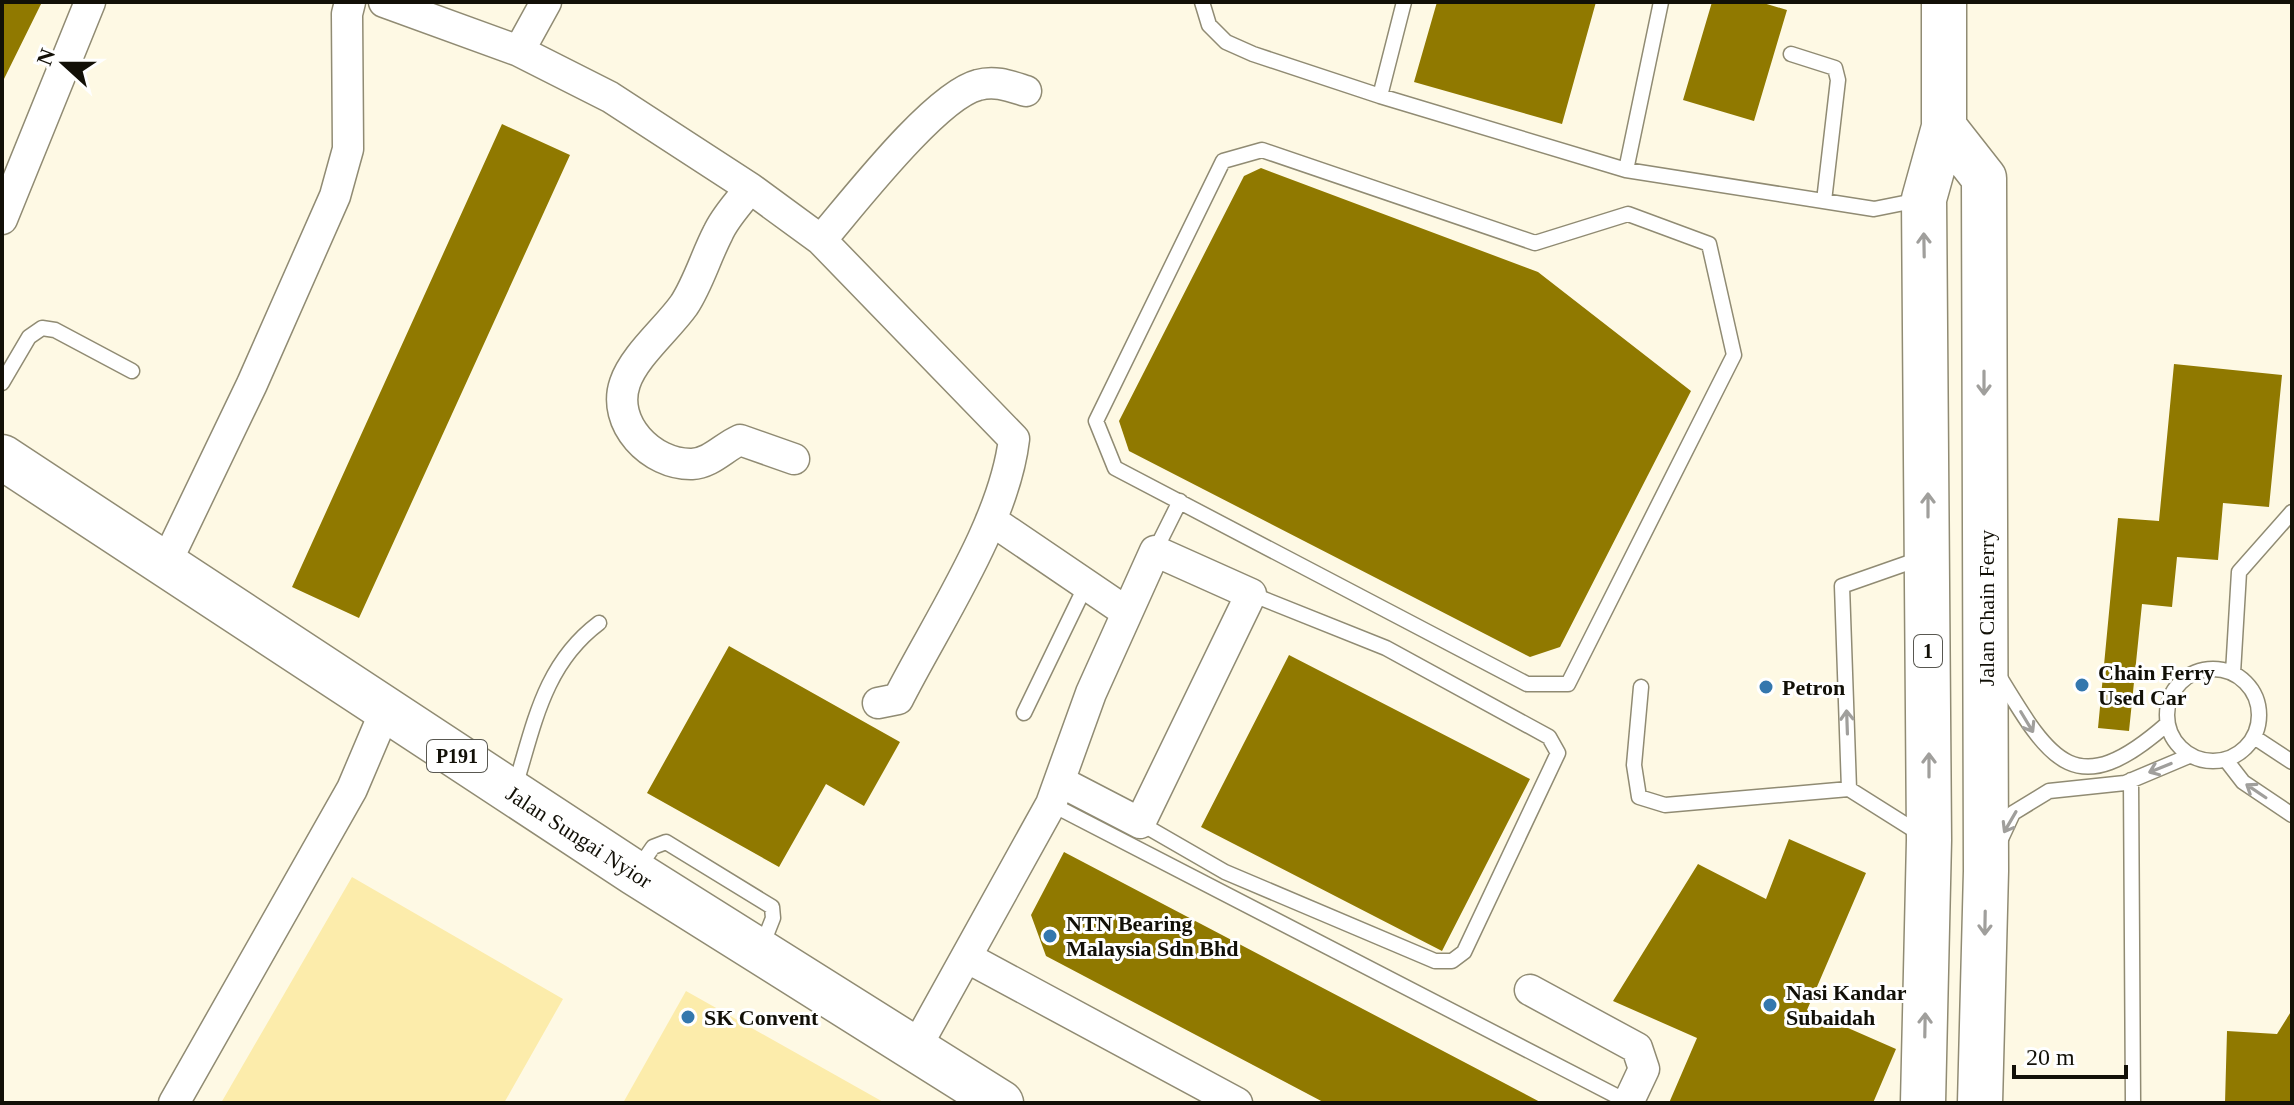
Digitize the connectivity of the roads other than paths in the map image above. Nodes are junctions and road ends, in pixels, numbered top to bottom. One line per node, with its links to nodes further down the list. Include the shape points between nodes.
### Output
1 (90, 2): 18 (street)
2 (350, 2): 29 (street, via 348,149 335,196)
3 (384, 2): 9 (street)
4 (546, 2): 9 (street)
5 (1202, 2): 12 (lane, via 1209,25 1226,42)
6 (1404, 2): 12 (lane)
7 (1661, 2): 14 (lane)
8 (1944, 2): 13 (main road, 1)
9 (519, 51): 15 (street, via 610,97)
10 (1791, 54): 17 (lane, via 1828,63 1838,80)
11 (1026, 91): 19 (street, via 989,83 962,92 892,155)
12 (1380, 96): 14 (lane)
13 (1944, 127): 16 (main road, 1); 34 (main road, Jalan Chain Ferry, one-way to 34, via 1984,178)
14 (1626, 170): 17 (lane)
15 (750, 188): 19 (street); 23 (street, via 719,229 686,303 634,364 624,384 623,418 643,446 668,460 693,464 716,457 740,440)
16 (1924, 199): 17 (lane, via 1874,209); 28 (main road, 1, one-way to 16)
17 (1824, 201)
18 (2, 219)
19 (821, 240): 26 (street, via 1014,439 1011,465)
20 (132, 371): 21 (lane, via 42,328 29,337)
21 (2, 383)
22 (2, 457): 29 (main road, Jalan Sungai Nyior / P191)
23 (794, 459)
24 (1180, 501): 24 (lane, via 1115,468 1096,421 1223,161 1262,150 1535,243 1628,214 1709,244 1734,355 1568,684 1527,684); 27 (lane)
25 (2292, 512): 35 (lane, via 2239,572)
26 (991, 520): 30 (street); 37 (street, via 898,699)
27 (1155, 551): 31 (street); 32 (street)
28 (1928, 556): 46 (lane, one-way to 28, via 1842,586); 51 (main road, 1, one-way to 28)
29 (165, 565): 38 (main road, Jalan Sungai Nyior / P191)
30 (1086, 585): 32 (street); 39 (lane)
31 (1251, 594): 50 (street); 50 (lane, via 1386,648 1549,737 1558,753 1464,952 1452,961 1435,961 1225,872)
32 (1125, 611): 47 (street)
33 (599, 623): 48 (lane, via 575,641 547,683)
34 (1987, 655): 40 (lane, one-way to 40, via 2035,736 2054,757 2077,766 2109,764 2138,749); 52 (main road, Jalan Chain Ferry)
35 (2233, 673): 40 (lane, via 2204,669 2179,683 2171,695); 41 (lane, via 2254,693 2259,722)
36 (1641, 687): 46 (lane, via 1634,765 1639,797 1665,805)
37 (878, 703)
38 (386, 709): 48 (main road, Jalan Sungai Nyior / P191); 58 (street, via 352,789)
39 (1024, 713)
40 (2167, 724): 42 (lane, via 2171,737)
41 (2254, 737): 43 (lane); 44 (lane)
42 (2189, 756): 43 (lane); 45 (lane, one-way to 45)
43 (2226, 760): 49 (lane, one-way to 43, via 2243,782)
44 (2292, 762)
45 (2131, 780): 52 (lane, one-way to 52, via 2049,791 2013,813); 62 (lane)
46 (1849, 789): 51 (lane)
47 (1056, 793): 50 (street); 53 (street); 57 (lane)
48 (513, 794): 55 (main road, Jalan Sungai Nyior / P191)
49 (2292, 815)
50 (1140, 823)
51 (1929, 840): 60 (main road, 1, one-way to 51)
52 (1986, 871): 61 (main road, Jalan Chain Ferry, one-way to 61)
53 (968, 958): 55 (street); 59 (street)
54 (1530, 990): 57 (street, via 1637,1048 1644,1069)
55 (914, 1051): 56 (main road, Jalan Sungai Nyior / P191)
56 (979, 1094)
57 (1628, 1102)
58 (174, 1103)
59 (1237, 1103)
60 (1923, 1103)
61 (1980, 1103)
62 (2133, 1103)

